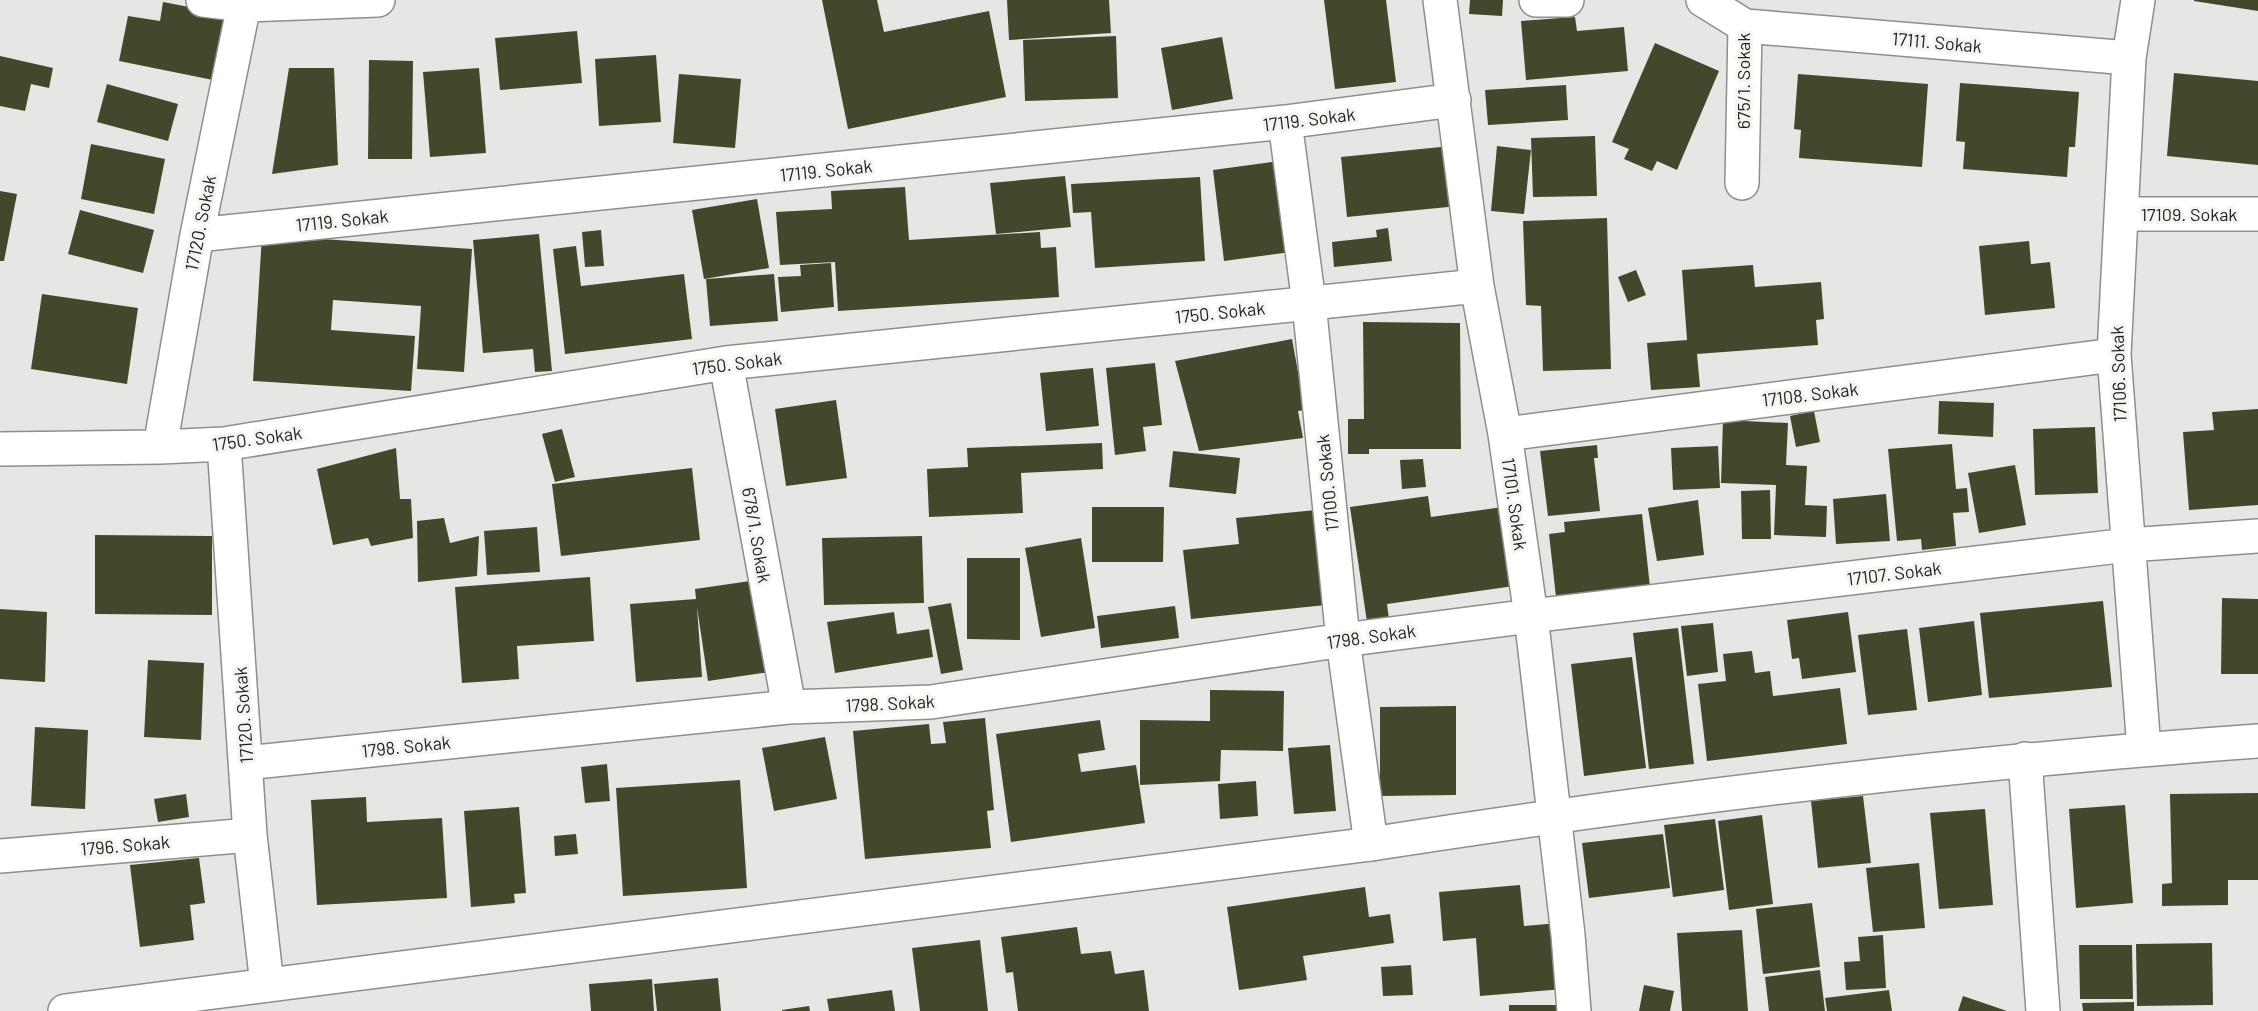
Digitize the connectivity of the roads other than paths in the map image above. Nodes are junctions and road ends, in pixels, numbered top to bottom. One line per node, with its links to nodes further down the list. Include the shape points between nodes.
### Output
1 (203, 0): 8 (street)
2 (378, 0): 8 (street)
3 (1440, 0): 11 (street, 17101. Sokak)
4 (1536, 0): 5 (street)
5 (1567, 0)
6 (1703, 0): 9 (street, 675/1. Sokak)
7 (2138, 0): 10 (street, 17106. Sokak)
8 (244, 2): 16 (street, 17120. Sokak)
9 (1745, 26): 10 (street, 17111. Sokak); 13 (street, 675/1. Sokak)
10 (2129, 58): 14 (street, 17106. Sokak)
11 (1454, 100): 12 (street, 17119. Sokak); 17 (street, 17101. Sokak)
12 (1285, 122): 16 (street, 17119. Sokak); 18 (street, 17100. Sokak)
13 (1742, 183)
14 (2121, 214): 15 (street, 17109. Sokak); 19 (street, 17106. Sokak)
15 (2258, 214)
16 (197, 235): 23 (street, 17120. Sokak)
17 (1477, 286): 18 (street, 1750. Sokak); 21 (street, 17101. Sokak)
18 (1309, 303): 20 (street, 1750. Sokak); 28 (street, 17100. Sokak)
19 (2114, 355): 21 (street, 17108. Sokak); 26 (street, 17106. Sokak)
20 (726, 363): 22 (street, 1750. Sokak); 29 (street, 678/1. Sokak)
21 (1505, 434): 27 (street, 17101. Sokak)
22 (224, 444): 23 (street, 1750. Sokak); 33 (street, 17120. Sokak)
23 (160, 447): 24 (street, 1750. Sokak)
24 (0, 449)
25 (2258, 536): 26 (street, 17107. Sokak)
26 (2128, 545): 27 (street, 17107. Sokak); 31 (street, 17106. Sokak)
27 (1531, 616): 28 (street, 1798. Sokak); 34 (street, 17101. Sokak)
28 (1343, 640): 29 (street, 1798. Sokak, via 931,702); 36 (street, 17100. Sokak)
29 (789, 707): 33 (street, 1798. Sokak)
30 (2258, 741): 31 (street)
31 (2144, 749): 32 (street)
32 (2025, 759): 34 (street); 41 (street)
33 (246, 763): 35 (street, 17120. Sokak)
34 (1553, 816): 36 (street); 40 (street, 17101. Sokak)
35 (250, 835): 37 (street, 1796. Sokak); 38 (street, 17120. Sokak)
36 (1371, 844): 38 (street)
37 (0, 856)
38 (267, 985): 39 (street)
39 (65, 1011)
40 (1574, 1011)
41 (2043, 1011)

